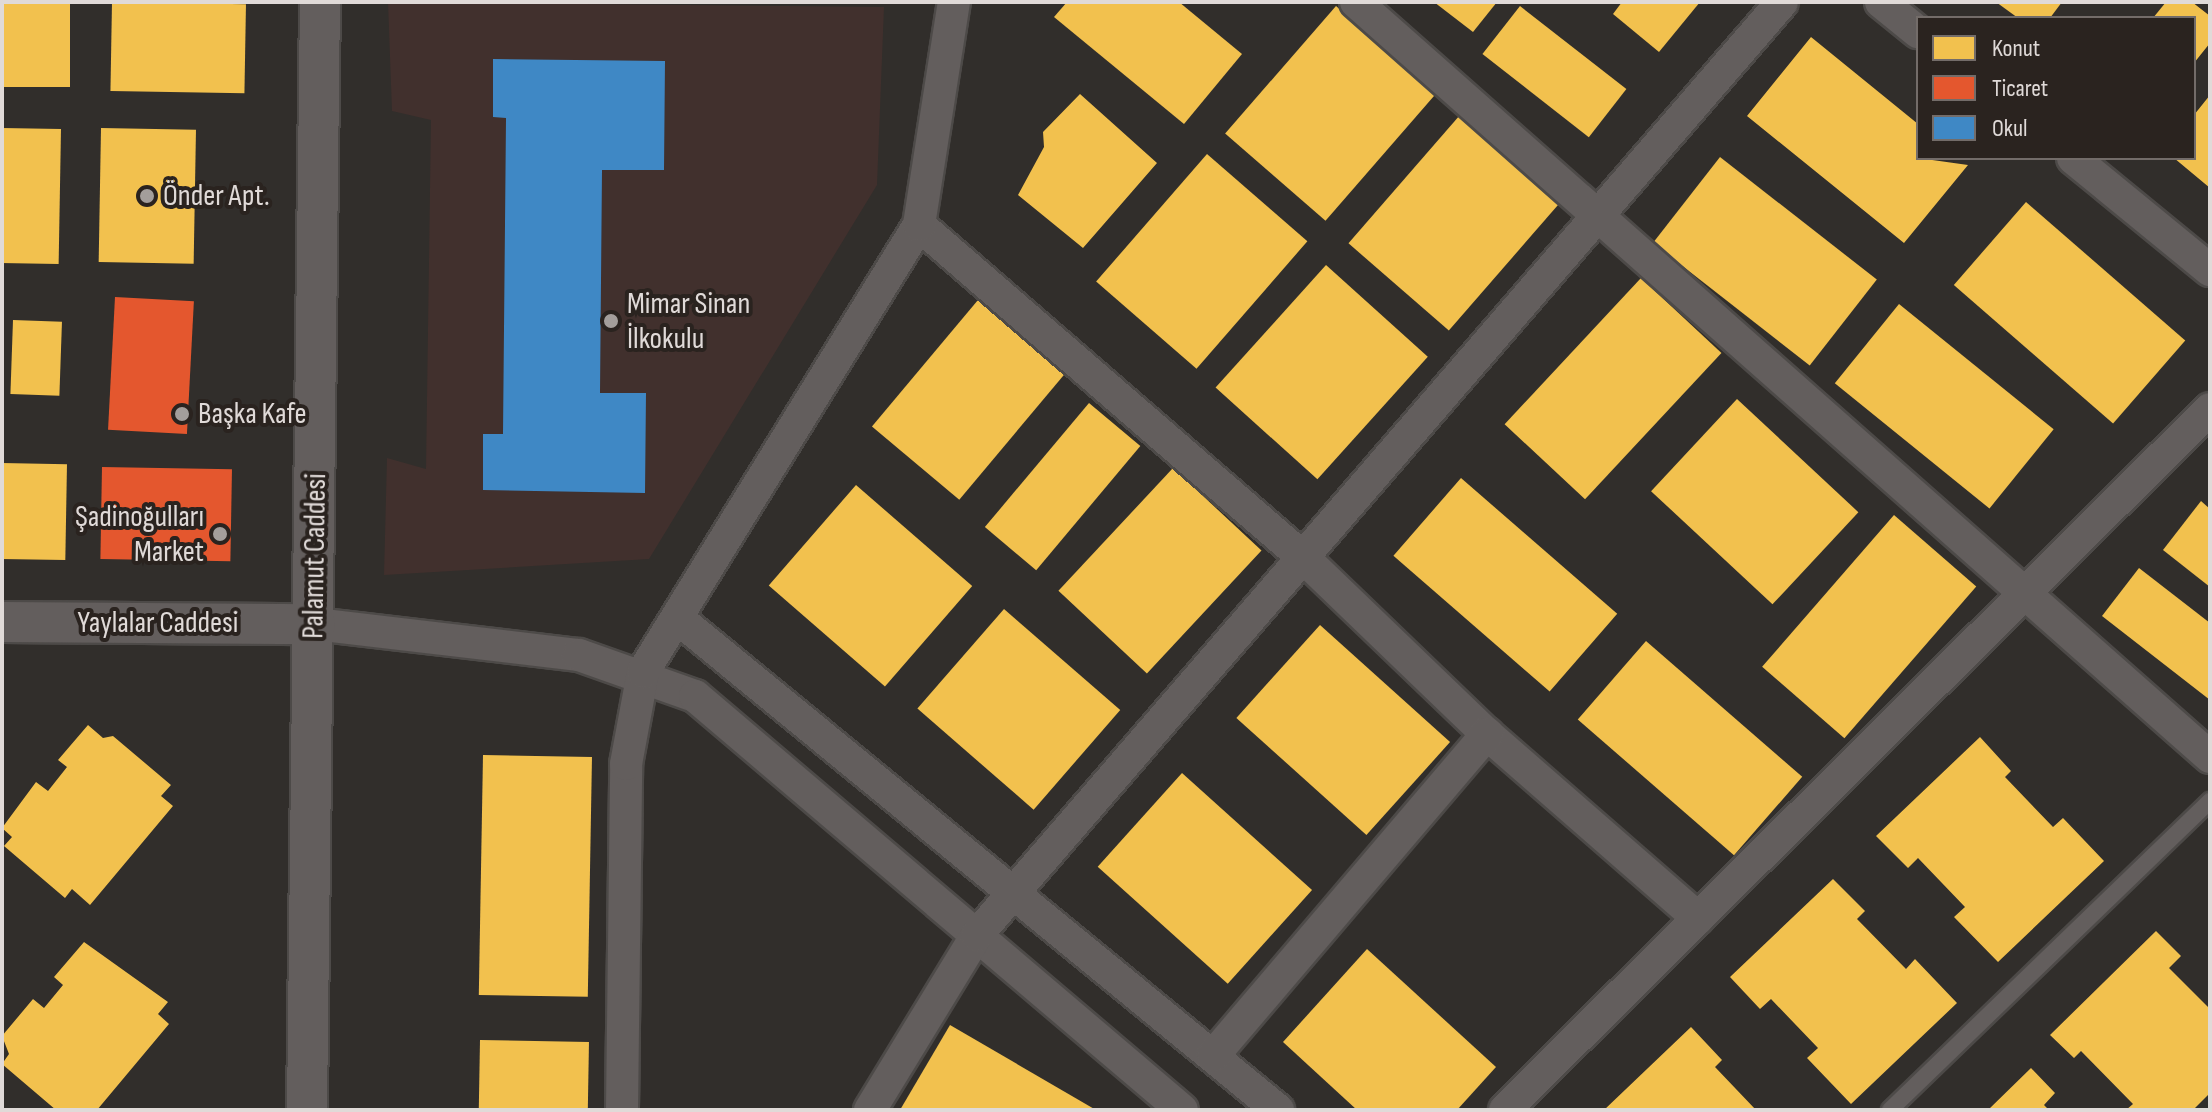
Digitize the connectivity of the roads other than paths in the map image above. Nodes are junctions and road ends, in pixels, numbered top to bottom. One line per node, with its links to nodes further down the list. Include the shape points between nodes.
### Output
1 (320, 2): 16 (street, Palamut Caddesi)
2 (954, 2): 9 (street)
3 (1356, 2): 8 (street)
4 (1782, 2): 8 (street)
5 (1881, 2): 6 (street)
6 (1916, 30)
7 (2075, 160): 10 (street)
8 (1599, 218): 12 (street); 13 (street)
9 (919, 225): 12 (street); 14 (street)
10 (2210, 270)
11 (2210, 409): 13 (street)
12 (1307, 561): 18 (street); 21 (street)
13 (2027, 590): 19 (street); 22 (street)
14 (681, 621): 17 (street); 21 (street)
15 (2, 622): 16 (street, Yaylalar Caddesi)
16 (315, 624): 17 (street, via 579,655); 25 (street, Palamut Caddesi)
17 (643, 672): 23 (street, via 695,696); 26 (street, via 626,764)
18 (1487, 734): 22 (street); 24 (street)
19 (2210, 757)
20 (2210, 801): 31 (lane)
21 (1016, 889): 23 (street); 24 (street)
22 (1698, 918): 30 (street)
23 (977, 935): 27 (street); 28 (street)
24 (1213, 1056): 29 (street)
25 (307, 1110)
26 (622, 1110)
27 (870, 1110)
28 (1182, 1110)
29 (1278, 1110)
30 (1505, 1110)
31 (1890, 1110)

